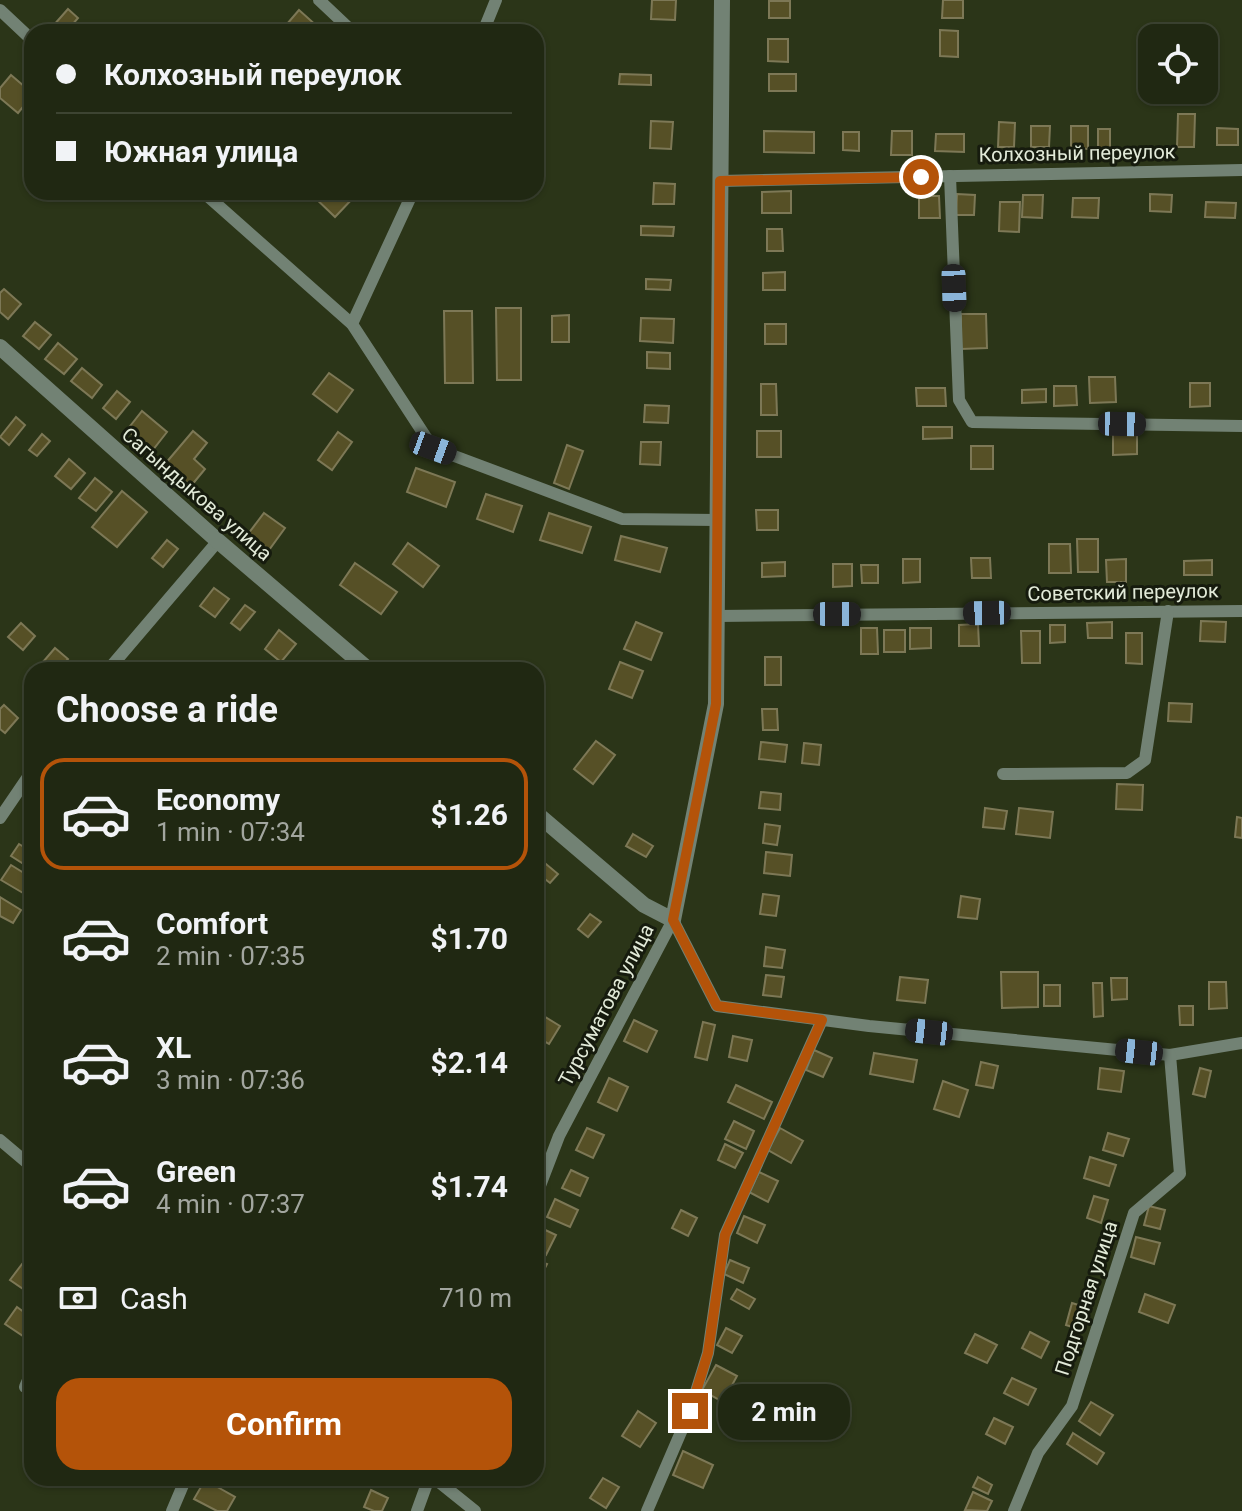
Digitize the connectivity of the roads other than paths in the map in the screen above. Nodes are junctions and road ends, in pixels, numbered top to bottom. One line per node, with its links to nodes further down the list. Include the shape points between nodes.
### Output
1 (319, 0): 5 (street)
2 (496, 0): 6 (street)
3 (722, 0): 10 (street)
4 (0, 10): 7 (street)
5 (344, 24)
6 (486, 24)
7 (24, 32)
8 (1242, 170): 9 (street, Колхозный переулок)
9 (950, 176): 10 (street, Колхозный переулок); 15 (street, via 959,400 972,422)
10 (720, 181): 16 (street)
11 (212, 200): 13 (street)
12 (409, 200): 13 (street)
13 (352, 324): 16 (street, via 433,448 622,519)
14 (0, 347): 17 (street, Сагындыкова улица)
15 (1242, 426)
16 (717, 520): 20 (street)
17 (218, 541): 21 (street); 22 (street, Сагындыкова улица)
18 (1168, 611): 19 (street, Советский переулок); 20 (street, Советский переулок); 23 (street, via 1145,760 1127,773)
19 (1242, 611)
20 (717, 616): 27 (street, via 716,704)
21 (115, 662)
22 (360, 662)
23 (1003, 774)
24 (24, 783): 25 (street)
25 (0, 818)
26 (544, 820): 27 (street, via 644,905)
27 (673, 920): 28 (street, via 717,1006); 33 (street, Турсуматова улица)
28 (822, 1020): 30 (street); 40 (street, via 725,1235 708,1353 690,1411)
29 (1242, 1043): 30 (street)
30 (1170, 1055): 41 (street, Подгорная улица, via 1180,1174 1134,1213 1072,1406 1038,1453)
31 (0, 1140): 32 (street)
32 (24, 1160)
33 (544, 1161)
34 (183, 1486): 37 (street)
35 (428, 1486): 38 (street)
36 (442, 1486): 39 (street)
37 (172, 1511)
38 (417, 1511)
39 (475, 1511)
40 (647, 1511)
41 (1014, 1511)

